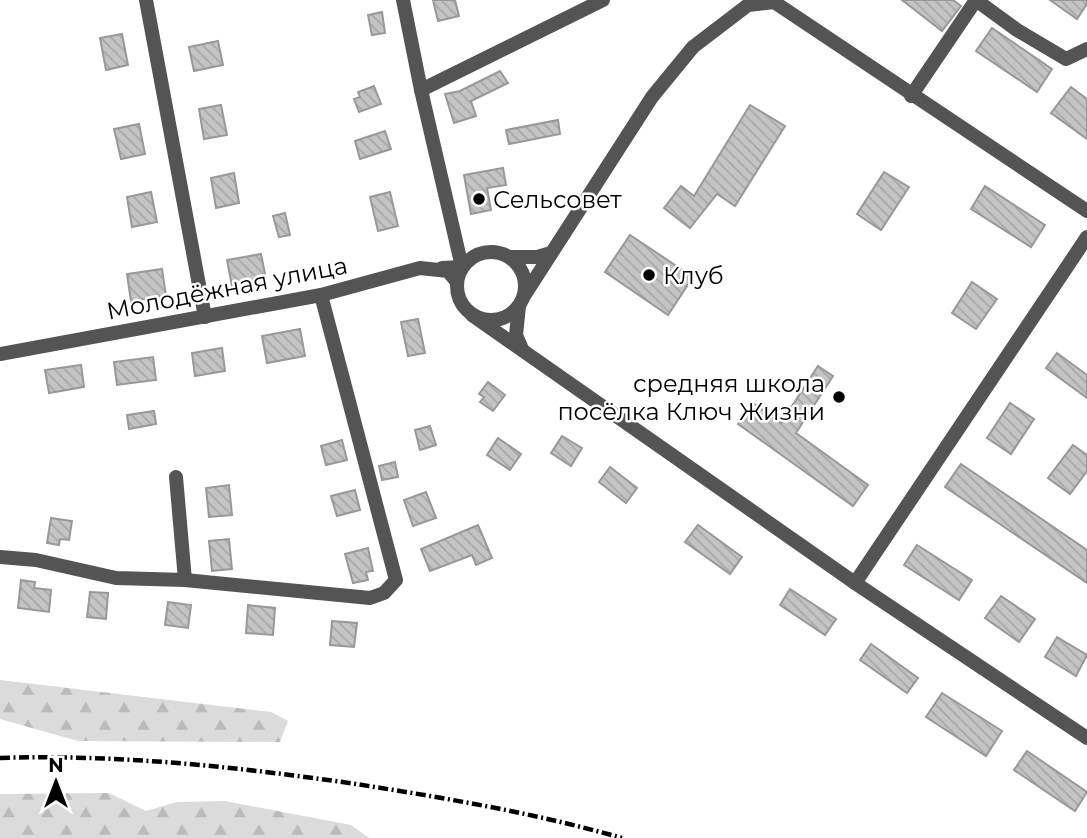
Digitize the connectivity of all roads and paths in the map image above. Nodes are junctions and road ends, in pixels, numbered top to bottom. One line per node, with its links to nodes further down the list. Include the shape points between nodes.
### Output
1 (146, 0): 18 (street)
2 (403, 0): 6 (street)
3 (603, 0): 6 (street)
4 (976, 0): 5 (street, via 1066,59); 7 (street)
5 (1087, 49)
6 (421, 90): 13 (street)
7 (911, 96): 8 (street); 10 (street, via 774,2 748,5 693,47 652,97)
8 (1087, 211)
9 (1087, 237): 24 (street)
10 (551, 253): 11 (street); 16 (street)
11 (510, 257): 13 (street, via 490,251 472,257); 16 (street, via 524,276)
12 (437, 267): 13 (street, Молодёжная улица); 14 (street); 15 (street, Молодёжная улица)
13 (462, 267): 14 (street)
14 (457, 282): 17 (street, via 460,299)
15 (321, 295): 18 (street, Молодёжная улица); 23 (street, via 396,580 384,593 370,598)
16 (522, 301): 17 (street, via 504,319); 19 (street, via 516,335)
17 (472, 315): 19 (street)
18 (205, 317): 20 (street, Молодёжная улица)
19 (523, 350): 24 (street)
20 (0, 354)
21 (176, 477): 23 (street)
22 (0, 557): 23 (street, via 116,578)
23 (185, 580)
24 (855, 583): 25 (street)
25 (1087, 738)

